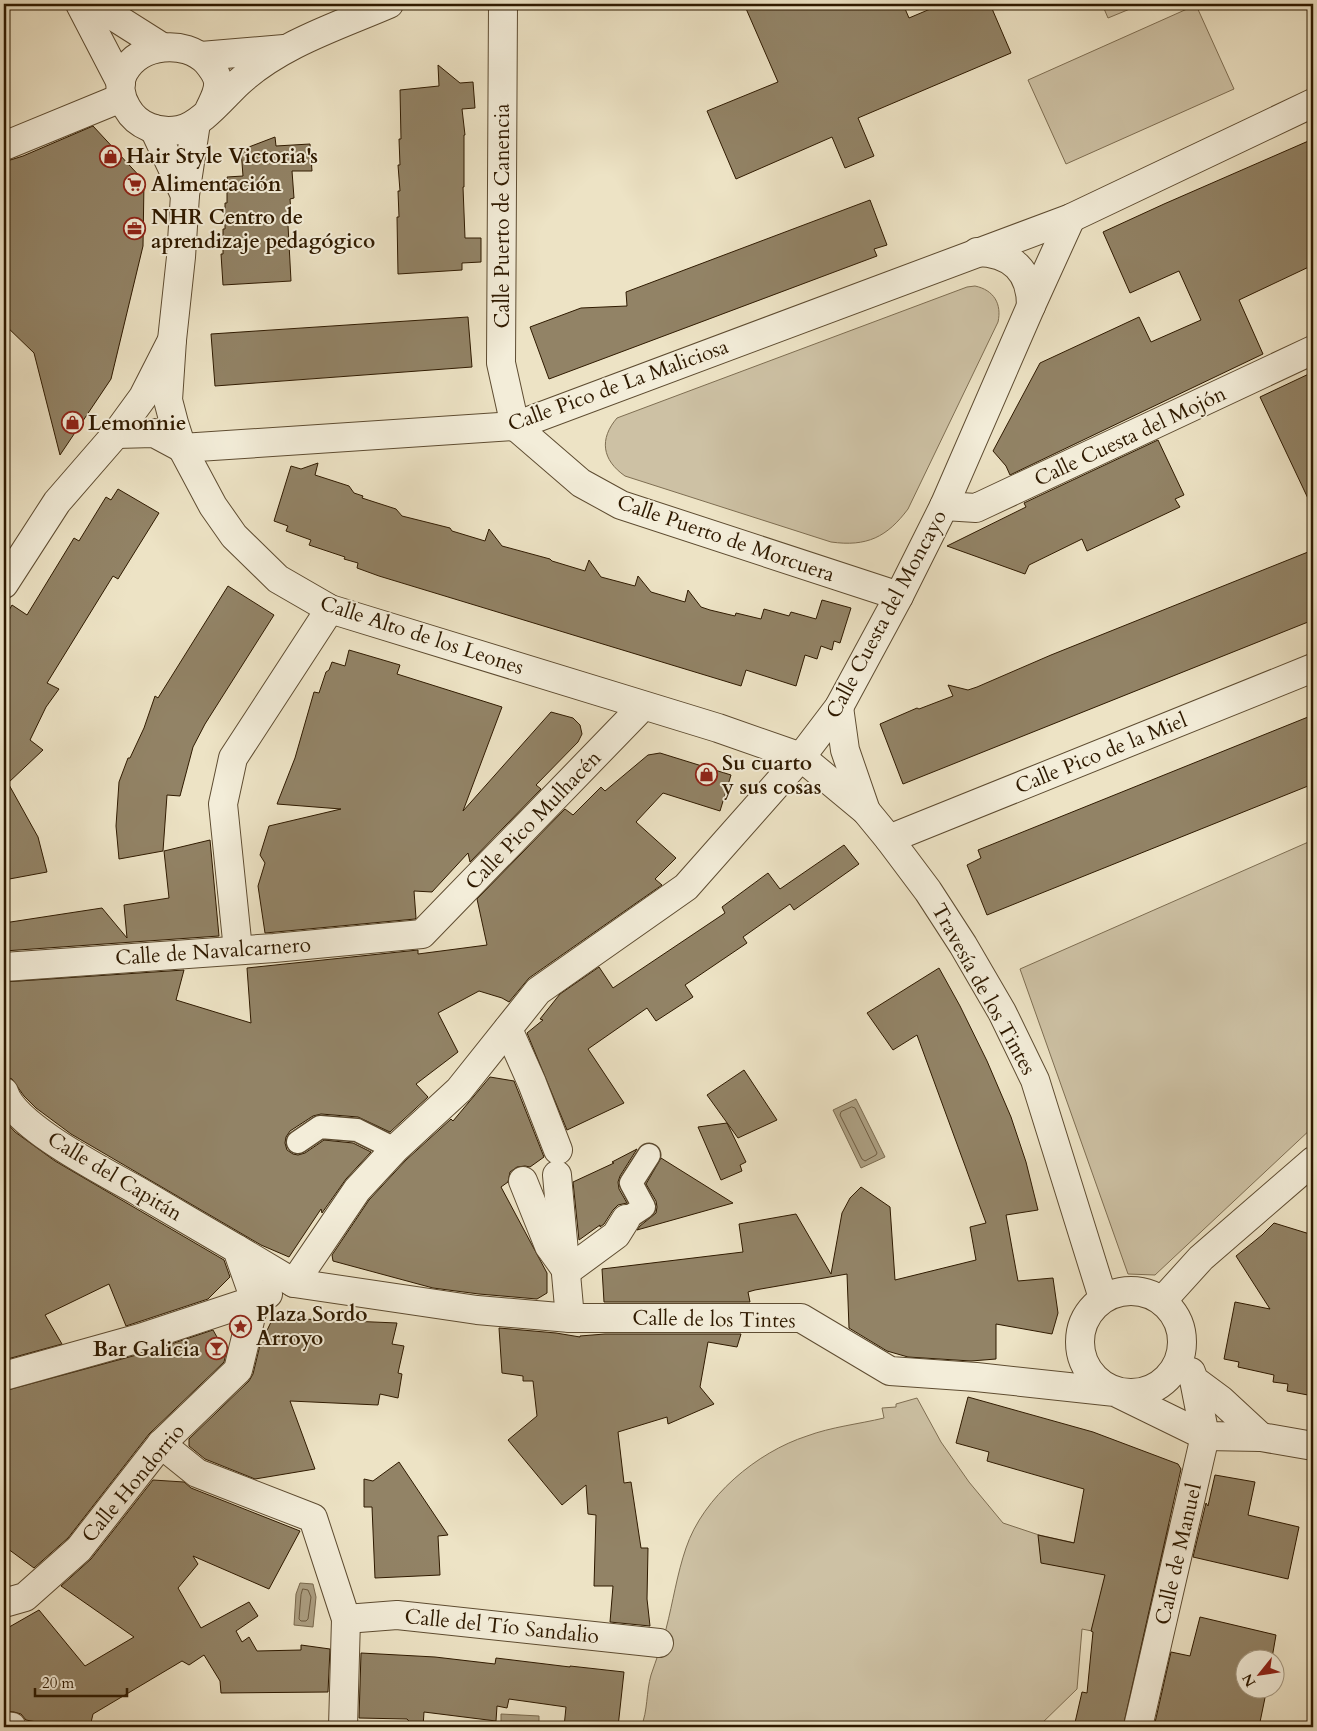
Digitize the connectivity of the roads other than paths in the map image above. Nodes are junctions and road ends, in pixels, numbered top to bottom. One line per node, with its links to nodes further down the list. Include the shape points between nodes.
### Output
1 (80, 4): 8 (street)
2 (94, 4): 5 (street)
3 (389, 4): 6 (street)
4 (503, 4): 19 (street, Calle Puerto de Canencia, via 502,363)
5 (162, 47): 7 (street, via 182,48); 8 (street, via 130,64 124,72)
6 (285, 49): 7 (street); 10 (street, via 246,76)
7 (201, 56): 10 (street, via 213,69 218,81 217,93)
8 (121, 90): 11 (street, via 129,111); 12 (street)
9 (1313, 103): 14 (street)
10 (202, 117): 11 (street, via 180,130); 13 (street, Calle Alto de los Leones)
11 (154, 130): 13 (street)
12 (4, 146)
13 (185, 195): 17 (street, Calle Alto de los Leones)
14 (1071, 218): 15 (street, Calle Pico de La Maliciosa); 16 (street, Calle Cuesta del Moncayo)
15 (977, 252): 16 (street, via 992,253 1017,266 1031,291); 19 (street, Calle Pico de La Maliciosa)
16 (1031, 306): 22 (street, Calle Cuesta del Moncayo)
17 (172, 340): 20 (street, via 143,398); 21 (street, Calle Alto de los Leones, via 168,400)
18 (1313, 350): 22 (street, Calle Cuesta del Mojón, via 976,508)
19 (515, 426): 21 (street, Calle Pico de La Maliciosa); 24 (street, Calle Puerto de Morcuera, via 581,483 621,505)
20 (116, 434): 21 (street, via 154,433); 23 (street, via 57,502)
21 (182, 448): 25 (street, Calle Alto de los Leones, via 213,506 234,536 278,579)
22 (944, 506): 24 (street, Calle Cuesta del Moncayo)
23 (4, 584)
24 (899, 596): 28 (street, Calle Cuesta del Moncayo)
25 (330, 609): 27 (street, Calle Alto de los Leones); 33 (street, via 234,758 223,804)
26 (1313, 668): 31 (street, Calle Pico de la Miel)
27 (643, 706): 29 (street, Calle Alto de los Leones, via 718,728); 32 (street, Calle Pico Mulhacén)
28 (839, 707): 29 (street, Calle Cuesta del Moncayo); 30 (street, Travesía de los Tintes, via 845,750)
29 (801, 758): 30 (street, Travesía de los Tintes); 35 (street, Calle Cuesta del Moncayo, via 686,888 538,991)
30 (866, 812): 31 (street, Travesía de los Tintes)
31 (889, 839): 46 (street, Travesía de los Tintes, via 963,945 1002,1012 1035,1080)
32 (422, 934): 33 (street, Calle de Navalcarnero)
33 (238, 950): 34 (street, Calle de Navalcarnero)
34 (4, 967)
35 (508, 1029): 38 (street, Calle Cuesta del Moncayo, via 459,1090); 44 (street, via 532,1082 558,1162)
36 (4, 1092): 43 (street, Calle del Capitán, via 17,1112 54,1142)
37 (298, 1142): 38 (street, via 320,1127 356,1130)
38 (396, 1150): 45 (street, Calle Cuesta del Moncayo, via 356,1190)
39 (649, 1155): 42 (street, via 631,1183 644,1207)
40 (1313, 1161): 48 (street, via 1201,1258)
41 (523, 1180): 44 (street, via 549,1246)
42 (626, 1219): 44 (street, via 616,1235)
43 (237, 1249): 45 (street, Calle del Capitán); 47 (street)
44 (567, 1271): 49 (street)
45 (294, 1282): 47 (street); 49 (street, Calle de los Tintes, via 477,1310)
46 (1103, 1298): 48 (street, via 1133,1290 1149,1293); 53 (street, via 1088,1312 1080,1331 1080,1351 1087,1370 1099,1384)
47 (255, 1300): 51 (street, via 140,1338); 56 (street, Calle Hondorrio, via 238,1370)
48 (1162, 1301): 50 (street, via 1175,1315 1182,1332)
49 (570, 1318): 53 (street, Calle de los Tintes, via 801,1318 890,1371)
50 (1182, 1351): 52 (street); 53 (street, via 1176,1368 1165,1382 1150,1391 1133,1394)
51 (4, 1376)
52 (1194, 1380): 54 (street, Calle de Manuel); 55 (street)
53 (1115, 1392): 54 (street, Calle de los Tintes)
54 (1205, 1436): 55 (street, Calle de los Tintes); 64 (street, Calle de Manuel)
55 (1261, 1437): 57 (street, Calle de los Tintes)
56 (161, 1444): 58 (street, Calle Hondorrio, via 79,1549 25,1597); 59 (street, via 197,1473 313,1518)
57 (1313, 1446)
58 (4, 1603)
59 (346, 1619): 60 (street, Calle del Tío Sandalio, via 397,1615); 63 (street)
60 (659, 1643)
61 (4, 1726): 62 (street)
62 (12, 1727)
63 (343, 1727)
64 (1138, 1727)

